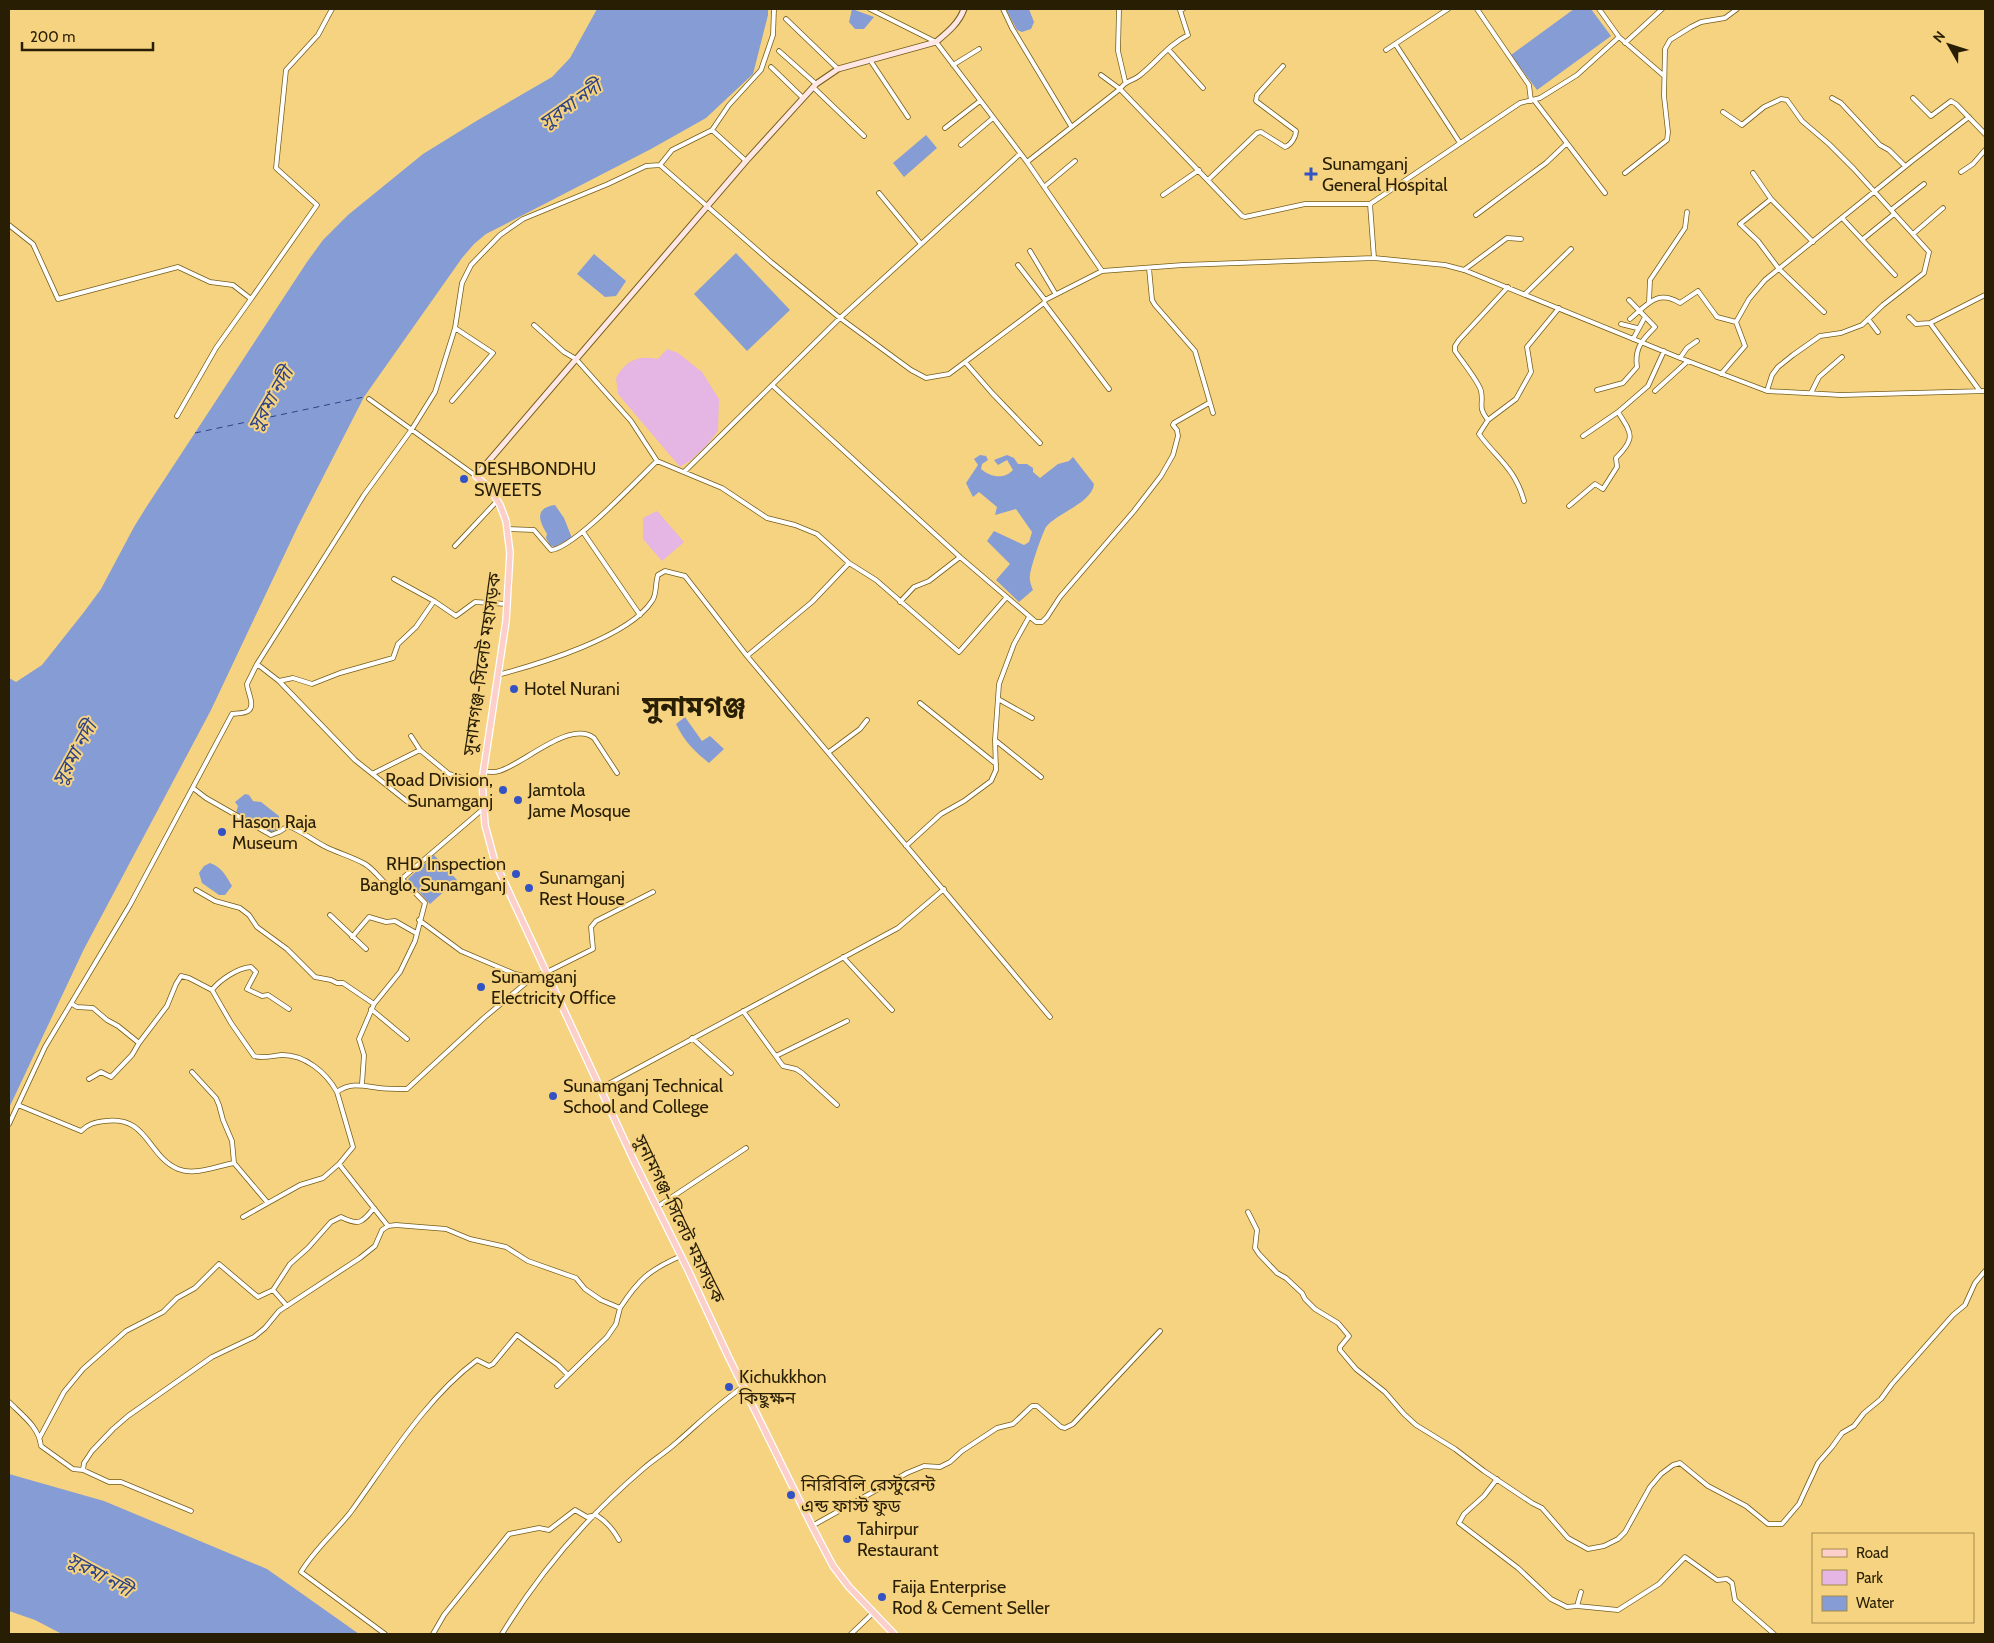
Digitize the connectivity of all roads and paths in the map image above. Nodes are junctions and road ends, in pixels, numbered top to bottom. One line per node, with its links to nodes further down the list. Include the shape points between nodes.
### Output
1 (332, 9): 95 (street, via 318,35 286,70 276,168 317,205)
2 (774, 9): 44 (street, via 773,35 761,70 729,105)
3 (870, 9): 15 (street)
4 (964, 9): 15 (main road, via 961,17)
5 (1004, 9): 42 (street)
6 (1119, 9): 29 (street, via 1118,51)
7 (1182, 9): 19 (street, via 1188,35)
8 (1448, 9): 17 (street)
9 (1477, 9): 37 (street, via 1529,85)
10 (1662, 9): 16 (street)
11 (1736, 9): 28 (street, via 1725,18 1701,22 1670,40 1664,49)
12 (1601, 10): 14 (street)
13 (786, 19): 26 (street)
14 (1619, 37): 16 (street); 37 (street, via 1577,75)
15 (936, 42): 22 (main road); 23 (street)
16 (1625, 43): 28 (street)
17 (1396, 45): 20 (street); 47 (street)
18 (979, 49): 23 (street)
19 (1168, 49): 29 (street, via 1137,78); 31 (street)
20 (1386, 50)
21 (779, 51): 30 (street)
22 (870, 60): 26 (main road); 39 (street)
23 (953, 65): 36 (street)
24 (1283, 66): 61 (street, via 1257,95 1256,101 1290,124 1296,136 1285,147 1261,132 1257,133)
25 (770, 67): 33 (street)
26 (838, 68): 30 (main road)
27 (1101, 75): 32 (street)
28 (1663, 75): 59 (street, via 1667,140)
29 (1125, 81): 32 (street)
30 (814, 85): 33 (main road); 46 (street)
31 (1203, 88)
32 (1120, 89): 42 (street); 57 (street)
33 (802, 98): 52 (main road)
34 (1832, 98): 56 (street)
35 (1913, 98): 40 (street, via 1931,116 1951,101)
36 (980, 101): 41 (street); 43 (street)
37 (1533, 101): 47 (street, via 1520,103); 48 (street)
38 (1723, 112): 64 (street, via 1742,125 1764,108 1781,99 1787,100 1802,121 1830,144)
39 (908, 117)
40 (1969, 117): 45 (street); 56 (street)
41 (993, 118): 49 (street); 51 (street)
42 (1071, 126): 54 (street)
43 (945, 128)
44 (712, 130): 52 (street); 55 (street, via 672,150)
45 (1985, 134)
46 (864, 136)
47 (1460, 143): 69 (street)
48 (1566, 144): 66 (street); 74 (street)
49 (961, 145)
50 (1985, 150): 58 (street)
51 (1020, 154): 54 (street); 81 (street)
52 (746, 161): 70 (main road)
53 (1075, 161): 63 (street)
54 (1027, 162): 63 (street)
55 (660, 165): 70 (street); 111 (street, via 646,166 522,219 500,235 472,265 462,283)
56 (1906, 166): 64 (street)
57 (1198, 170): 61 (street); 67 (street)
58 (1961, 172)
59 (1625, 173)
60 (1753, 173): 68 (street)
61 (1208, 180): 69 (street, via 1245,217 1305,204)
62 (1924, 184): 73 (street)
63 (1044, 187): 88 (street)
64 (1875, 192): 73 (street); 75 (street)
65 (879, 193): 81 (street)
66 (1605, 193)
67 (1163, 194)
68 (1771, 199): 80 (street); 87 (street, via 1740,224)
69 (1370, 204): 84 (street)
70 (708, 206): 104 (street); 120 (main road)
71 (1943, 208): 77 (street)
72 (1687, 212): 98 (street, via 1685,228 1650,280)
73 (1893, 212): 77 (street); 79 (street)
74 (1476, 215)
75 (1843, 219): 79 (street); 80 (street)
76 (9, 225): 95 (street, via 33,244 58,299 178,268 210,282 233,285)
77 (1913, 234): 106 (street, via 1930,252 1924,273)
78 (1521, 239): 89 (street, via 1507,238)
79 (1863, 239): 90 (street)
80 (1813, 242): 87 (street)
81 (920, 244): 104 (street)
82 (1571, 248): 93 (street)
83 (1030, 251): 92 (street)
84 (1374, 258): 86 (street); 89 (street)
85 (1018, 265): 97 (street)
86 (1149, 268): 88 (street); 134 (street, via 1154,305 1195,351)
87 (1779, 269): 101 (street); 107 (street, via 1749,299)
88 (1102, 270): 92 (street)
89 (1464, 270): 91 (street)
90 (1895, 275)
91 (1508, 287): 93 (street); 138 (street, via 1455,346 1455,351 1481,390 1480,405)
92 (1055, 293): 97 (street)
93 (1526, 294): 99 (street)
94 (1985, 295): 108 (street)
95 (251, 299): 137 (street, via 216,348)
96 (1629, 300): 100 (street)
97 (1045, 301): 122 (street); 125 (street)
98 (1649, 302): 100 (street); 107 (street, via 1670,297 1680,303 1698,291 1718,317)
99 (1559, 308): 114 (street); 138 (street, via 1527,347 1531,372 1516,399)
100 (1639, 311): 102 (street); 105 (street)
101 (1824, 312)
102 (1645, 316): 112 (street); 116 (street, via 1655,327)
103 (1909, 316): 108 (street, via 1916,324)
104 (840, 318): 122 (street, via 926,378 949,374); 124 (street)
105 (1630, 319)
106 (1868, 319): 113 (street); 128 (street, via 1841,333 1820,336 1803,347 1778,367)
107 (1736, 322): 123 (street, via 1745,346)
108 (1930, 323): 129 (street)
109 (1621, 324): 112 (street)
110 (534, 325): 120 (street)
111 (454, 328): 133 (street, via 493,353); 139 (street, via 435,392)
112 (1637, 328): 114 (street)
113 (1878, 332)
114 (1631, 338): 116 (street)
115 (1697, 341): 119 (street)
116 (1640, 342): 117 (street); 126 (street, via 1637,367 1623,383)
117 (1664, 351): 119 (street); 136 (street, via 1648,386)
118 (1842, 357): 131 (street, via 1819,377)
119 (1680, 358): 121 (street)
120 (576, 359): 142 (street, via 631,421); 144 (main road)
121 (1688, 361): 123 (street); 127 (street)
122 (965, 362): 141 (street)
123 (1721, 374): 128 (street)
124 (772, 385): 143 (street); 151 (street)
125 (1109, 389)
126 (1597, 390)
127 (1656, 391)
128 (1767, 391): 131 (street)
129 (1980, 391): 130 (street); 131 (street)
130 (1985, 391)
131 (1811, 393)
132 (369, 399): 139 (street)
133 (452, 401)
134 (1209, 403): 135 (street); 159 (street, via 1174,423 1177,443 1161,476 1047,617 1036,622)
135 (1213, 412)
136 (1618, 412): 140 (street); 147 (street, via 1630,431 1628,446 1616,458 1617,467 1603,489 1595,484)
137 (177, 416)
138 (1488, 420): 146 (street, via 1479,434 1512,472)
139 (412, 428): 144 (street); 161 (street, via 364,495)
140 (1583, 436)
141 (1040, 443)
142 (657, 461): 143 (street); 149 (street)
143 (684, 472): 152 (street, via 722,488 767,518 816,534)
144 (476, 476): 145 (main road, সুনামগঞ্জ-সিলেট মহাসড়ক)
145 (498, 500): 148 (main road, সুনামগঞ্জ-সিলেট মহাসড়ক); 150 (street)
146 (1524, 501)
147 (1569, 506)
148 (508, 529): 149 (street, via 534,530 551,550 566,545); 157 (main road, সুনামগঞ্জ-সিলেট মহাসড়ক)
149 (583, 532): 158 (street)
150 (455, 546)
151 (960, 558): 154 (street); 156 (street, via 914,587)
152 (849, 563): 156 (street, via 876,580); 160 (street, via 812,602)
153 (394, 579): 155 (street)
154 (1006, 598): 156 (street, via 959,652); 159 (street)
155 (434, 601): 157 (street, via 456,616 474,602); 163 (street, via 416,627 398,644 393,658 312,684 293,678)
156 (900, 602)
157 (508, 604): 162 (main road, সুনামগঞ্জ-সিলেট মহাসড়ক)
158 (640, 614): 160 (street, via 654,600 658,575 665,571 685,576); 162 (street, via 632,623 570,653)
159 (1029, 617): 164 (street, via 1011,652 999,684)
160 (747, 656): 171 (street)
161 (257, 664): 163 (street); 178 (street, via 246,684 251,709 232,714)
162 (498, 675): 173 (main road, সুনামগঞ্জ-সিলেট মহাসড়ক)
163 (279, 681): 175 (street, via 355,760)
164 (998, 699): 166 (street); 169 (street)
165 (920, 703): 172 (street)
166 (1032, 718)
167 (867, 720): 171 (street, via 860,730)
168 (411, 736): 170 (street)
169 (995, 740): 172 (street); 176 (street)
170 (420, 750): 175 (street); 177 (street, via 449,774)
171 (829, 752): 181 (street)
172 (996, 764): 181 (street, via 991,780 941,814)
173 (482, 771): 174 (street, via 498,772 557,740 578,734 594,738); 177 (main road, সুনামগঞ্জ-সিলেট মহাসড়ক)
174 (617, 773)
175 (374, 774): 179 (street)
176 (1041, 777)
177 (482, 782): 180 (main road, সুনামগঞ্জ-সিলেট মহাসড়ক)
178 (193, 788): 182 (street, via 271,835 288,826 301,831 324,846 366,865 391,888); 195 (street)
179 (409, 803)
180 (483, 809): 182 (street); 192 (main road, সুনামগঞ্জ-সিলেট মহাসড়ক, via 495,862)
181 (906, 846): 183 (street)
182 (402, 879): 187 (street, via 425,903)
183 (944, 889): 191 (street, via 898,928); 201 (street)
184 (196, 890): 196 (street, via 214,901 240,908 315,977 343,983)
185 (653, 892): 192 (street, via 596,921 592,928 593,949)
186 (330, 915): 189 (street)
187 (419, 920): 188 (street); 193 (street, via 472,957 515,974)
188 (416, 933): 189 (street, via 395,921 369,917); 196 (street, via 400,972)
189 (352, 937): 190 (street)
190 (366, 949)
191 (843, 957): 199 (street); 200 (street)
192 (547, 972): 193 (street); 211 (main road, সুনামগঞ্জ-সিলেট মহাসড়ক)
193 (533, 977): 210 (street, via 407,1090)
194 (212, 990): 197 (street, via 242,968 251,967 256,972 247,989 262,996 268,995); 205 (street, via 181,976 167,1006); 212 (street, via 254,1056 296,1057 314,1065)
195 (72, 1004): 205 (street, via 93,1008); 213 (street, via 45,1047)
196 (374, 1004): 198 (street)
197 (288, 1009)
198 (372, 1009): 204 (street); 210 (street, via 359,1039 364,1055)
199 (892, 1010)
200 (742, 1012): 203 (street); 206 (street)
201 (1050, 1017)
202 (846, 1021): 206 (street)
203 (692, 1038): 208 (street); 211 (street)
204 (407, 1039)
205 (140, 1043): 209 (street, via 111,1077 101,1072)
206 (776, 1056): 214 (street, via 783,1066 802,1073)
207 (192, 1072): 217 (street, via 216,1098 232,1141)
208 (731, 1073)
209 (89, 1079)
210 (362, 1084): 212 (street)
211 (601, 1088): 220 (main road, সুনামগঞ্জ-সিলেট মহাসড়ক)
212 (337, 1092): 218 (street, via 353,1146)
213 (18, 1105): 215 (street); 217 (street, via 81,1131 96,1122 130,1123 177,1169 201,1171)
214 (837, 1105)
215 (9, 1124)
216 (746, 1148): 220 (street)
217 (234, 1163): 219 (street)
218 (339, 1164): 219 (street, via 323,1178 300,1185); 221 (street)
219 (267, 1202): 223 (street)
220 (657, 1207): 225 (main road, সুনামগঞ্জ-সিলেট মহাসড়ক)
221 (374, 1208): 224 (street); 227 (street, via 364,1221 353,1223 341,1218 331,1222 290,1264)
222 (1248, 1212): 237 (street, via 1257,1230 1259,1254 1310,1304 1338,1323 1350,1336 1340,1347 1348,1361 1416,1424)
223 (243, 1217)
224 (388, 1226): 228 (street, via 382,1230 375,1246 360,1258); 229 (street, via 446,1229 470,1239 506,1247 528,1261 576,1278 600,1300)
225 (681, 1256): 229 (street, via 648,1273); 233 (main road, সুনামগঞ্জ-সিলেট মহাসড়ক)
226 (1985, 1271): 237 (street, via 1965,1305 1953,1314 1881,1399 1854,1426 1842,1433 1818,1463 1798,1504 1782,1524 1768,1524 1746,1506 1708,1486 1680,1463 1661,1474 1650,1486 1618,1539 1588,1549 1568,1538 1542,1508)
227 (273, 1290): 228 (street); 235 (street, via 258,1297 219,1264 163,1312 126,1331 83,1369 64,1392)
228 (287, 1306): 236 (street, via 254,1337 212,1357 128,1416 92,1451)
229 (620, 1308): 231 (street, via 616,1324 607,1337)
230 (1160, 1331): 240 (street, via 1073,1424 1061,1427 1037,1406 1032,1406 1014,1424 996,1428 950,1462 940,1467 924,1466 907,1473)
231 (568, 1375): 232 (street); 245 (street, via 517,1335 493,1364 489,1366 477,1360 457,1376 432,1404 348,1514 309,1558 301,1572)
232 (557, 1386)
233 (743, 1387): 239 (street, via 642,1470); 240 (main road, সুনামগঞ্জ-সিলেট মহাসড়ক)
234 (9, 1402): 235 (street, via 32,1423)
235 (40, 1437): 236 (street, via 41,1446 59,1460 73,1469)
236 (83, 1470): 238 (street)
237 (1497, 1479): 243 (street, via 1459,1523 1518,1568 1551,1599 1567,1607)
238 (191, 1511)
239 (596, 1515): 241 (street, via 615,1531); 246 (street, via 587,1517 575,1510 549,1530 539,1528 509,1534 444,1615); 247 (street, via 560,1553)
240 (812, 1526): 244 (main road, সুনামগঞ্জ-সিলেট মহাসড়ক, via 833,1566)
241 (619, 1540)
242 (1581, 1592): 243 (street)
243 (1577, 1606): 250 (street, via 1618,1610 1659,1584 1685,1557 1717,1580 1727,1579 1732,1583 1735,1600)
244 (873, 1613): 248 (street); 249 (main road, সুনামগঞ্জ-সিলেট মহাসড়ক)
245 (385, 1634)
246 (433, 1634)
247 (502, 1634)
248 (851, 1634)
249 (894, 1634)
250 (1774, 1634)

